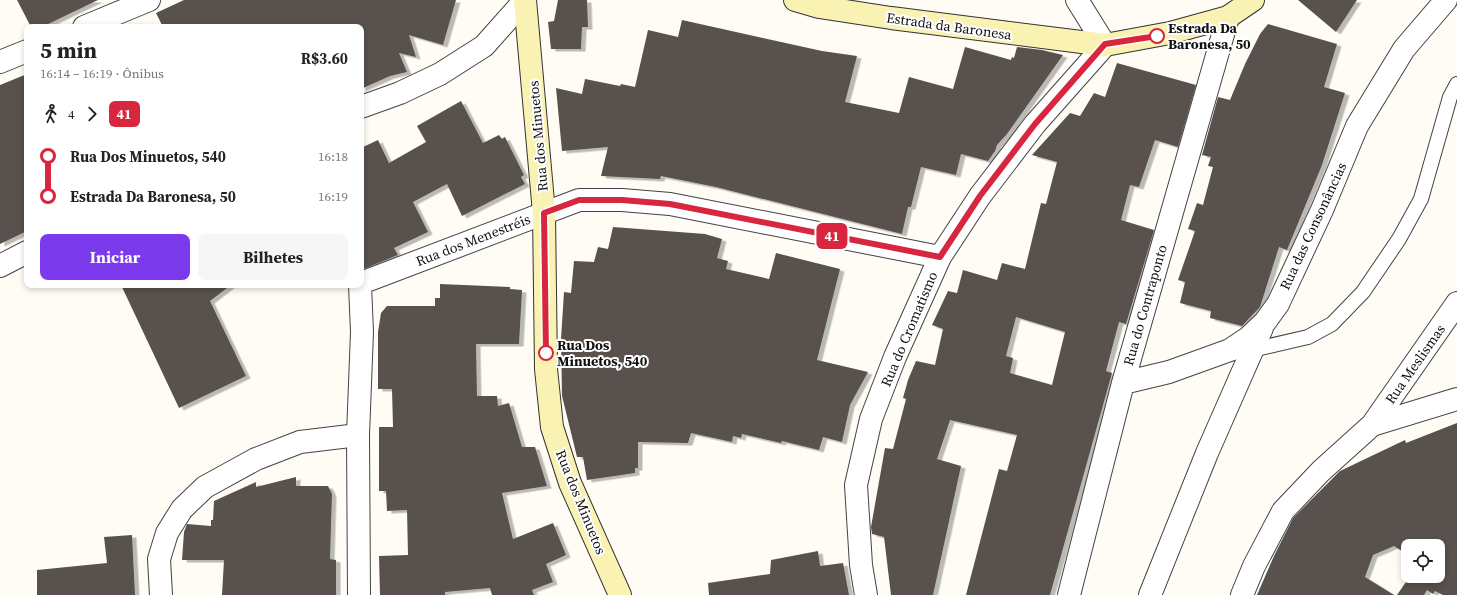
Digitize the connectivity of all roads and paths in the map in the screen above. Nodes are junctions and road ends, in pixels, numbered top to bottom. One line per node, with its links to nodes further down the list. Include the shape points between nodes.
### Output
1 (149, 0): 8 (street)
2 (525, 0): 13 (street, via 484,46 440,74 400,93); 14 (street, Rua dos Minuetos)
3 (795, 0): 9 (street, Estrada da Baronesa, via 819,7 891,18)
4 (1077, 0): 9 (street)
5 (1253, 0): 7 (street, Estrada da Baronesa)
6 (1446, 0): 21 (street, Rua das Consonâncias, via 1404,49 1357,126 1322,210 1278,304)
7 (1228, 17): 9 (street, Estrada da Baronesa, via 1170,33); 23 (street, Rua do Contraponto)
8 (91, 24)
9 (1105, 44): 16 (street, Rua do Cromatismo, via 1035,124 980,196)
10 (24, 52): 11 (street)
11 (0, 62)
12 (1457, 84): 22 (lane, via 1450,97 1421,199 1399,239 1363,292 1326,328 1308,337)
13 (364, 106)
14 (544, 213): 16 (street, Rua dos Menestréis, via 579,200 670,204); 18 (street, Rua dos Menestréis); 29 (street, Rua dos Minuetos, via 546,369 552,427 570,483)
15 (24, 254): 17 (street)
16 (940, 257): 30 (street, Rua do Cromatismo, via 895,357 871,419 856,486 861,565)
17 (0, 266)
18 (364, 282)
19 (360, 288): 26 (street, Rua dos Menestréis, via 362,332)
20 (1457, 303): 25 (street, Rua Meslismas)
21 (1265, 322): 22 (street); 23 (street, Rua das Consonâncias, via 1230,350 1169,372)
22 (1252, 350): 32 (street)
23 (1123, 383): 31 (street, Rua do Contraponto)
24 (1457, 399): 25 (street)
25 (1372, 425): 33 (street, via 1321,471 1283,511)
26 (358, 436): 27 (street, via 300,442 256,459 205,487 182,509 167,533 159,559); 28 (street, Rua dos Menestréis)
27 (161, 595)
28 (359, 595)
29 (620, 595)
30 (866, 595)
31 (1069, 595)
32 (1150, 595)
33 (1242, 595)

